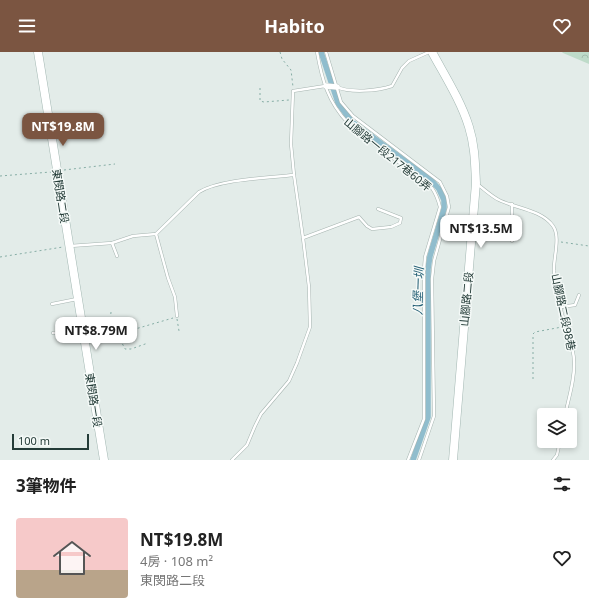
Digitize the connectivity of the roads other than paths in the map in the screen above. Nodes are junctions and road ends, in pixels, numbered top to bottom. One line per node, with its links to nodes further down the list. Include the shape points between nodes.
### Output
1 (38, 52): 15 (main road, 東閔路二段)
2 (317, 52): 5 (lane, 山腳路一段217巷60弄)
3 (326, 52): 6 (lane)
4 (431, 52): 6 (lane, via 409,61 392,86 384,89 345,91); 8 (main road, 山腳路二段, via 457,98 469,127 475,155)
5 (326, 86): 6 (street); 7 (lane, via 293,91 291,144); 28 (lane, 山腳路一段217巷60弄, via 327,93 338,112 348,123 432,188 439,201 440,207 425,257 424,270 424,419)
6 (337, 87): 29 (lane, via 341,102 353,116 440,182 448,196 449,207 434,261 432,279 434,416)
7 (294, 175): 11 (lane, via 207,187); 12 (lane)
8 (476, 183): 9 (lane, 山腳路二段98巷, via 499,200); 30 (main road, 山腳路二段)
9 (512, 204): 13 (lane); 20 (lane, 山腳路二段98巷, via 549,221 556,232 554,267)
10 (378, 209): 12 (lane, via 401,218 400,223 391,227 372,229 360,217)
11 (156, 234): 14 (lane, via 133,236); 21 (lane, via 175,297)
12 (303, 238): 27 (lane, via 310,308 310,327 306,340 289,381 261,414 247,445)
13 (512, 241)
14 (112, 243): 15 (lane); 16 (lane)
15 (69, 246): 18 (main road, 東閔路一段)
16 (118, 256)
17 (579, 295): 20 (lane, via 575,305)
18 (78, 299): 19 (lane); 22 (main road, 東閔路一段)
19 (52, 304)
20 (561, 307): 24 (lane, 山腳路二段98巷, via 574,360 574,378)
21 (177, 316)
22 (83, 329): 23 (lane); 26 (main road, 東閔路一段)
23 (53, 333)
24 (568, 408)
25 (558, 448): 31 (lane)
26 (104, 460)
27 (232, 460)
28 (408, 460)
29 (419, 460)
30 (453, 460)
31 (553, 460)

